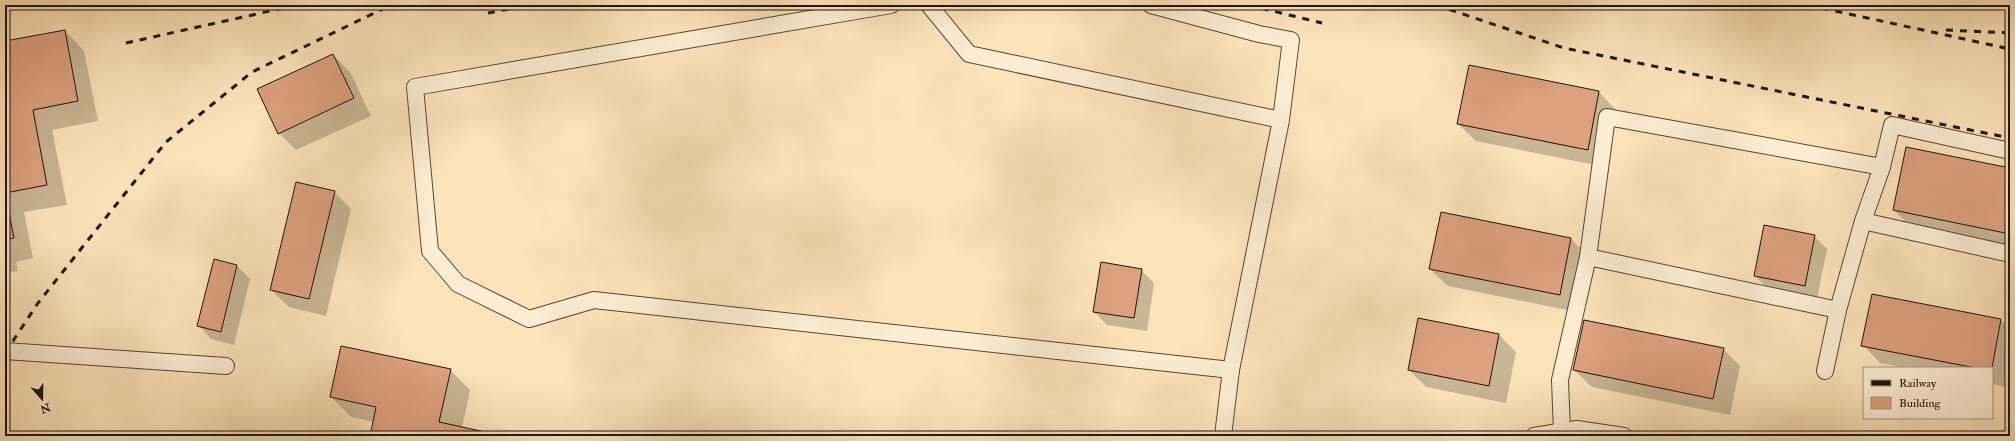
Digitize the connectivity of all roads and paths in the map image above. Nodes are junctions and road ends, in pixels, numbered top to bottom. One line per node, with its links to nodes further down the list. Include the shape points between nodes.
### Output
1 (891, 5): 13 (lane, via 415,87 430,252 458,284 529,319 594,300)
2 (929, 5): 4 (lane, via 969,54)
3 (1151, 5): 4 (lane, via 1291,40)
4 (1281, 120): 13 (lane)
5 (2010, 151): 6 (lane, via 1892,125)
6 (1882, 167): 7 (lane); 9 (lane, via 1607,118)
7 (1863, 221): 8 (lane); 10 (lane)
8 (2010, 254)
9 (1588, 257): 10 (lane); 15 (lane, via 1560,380)
10 (1838, 310): 14 (lane)
11 (5, 351): 12 (lane)
12 (226, 366)
13 (1231, 370): 16 (lane)
14 (1825, 371)
15 (1562, 432): 17 (lane); 18 (lane, via 1578,429)
16 (1223, 436)
17 (1534, 436)
18 (1624, 436)

